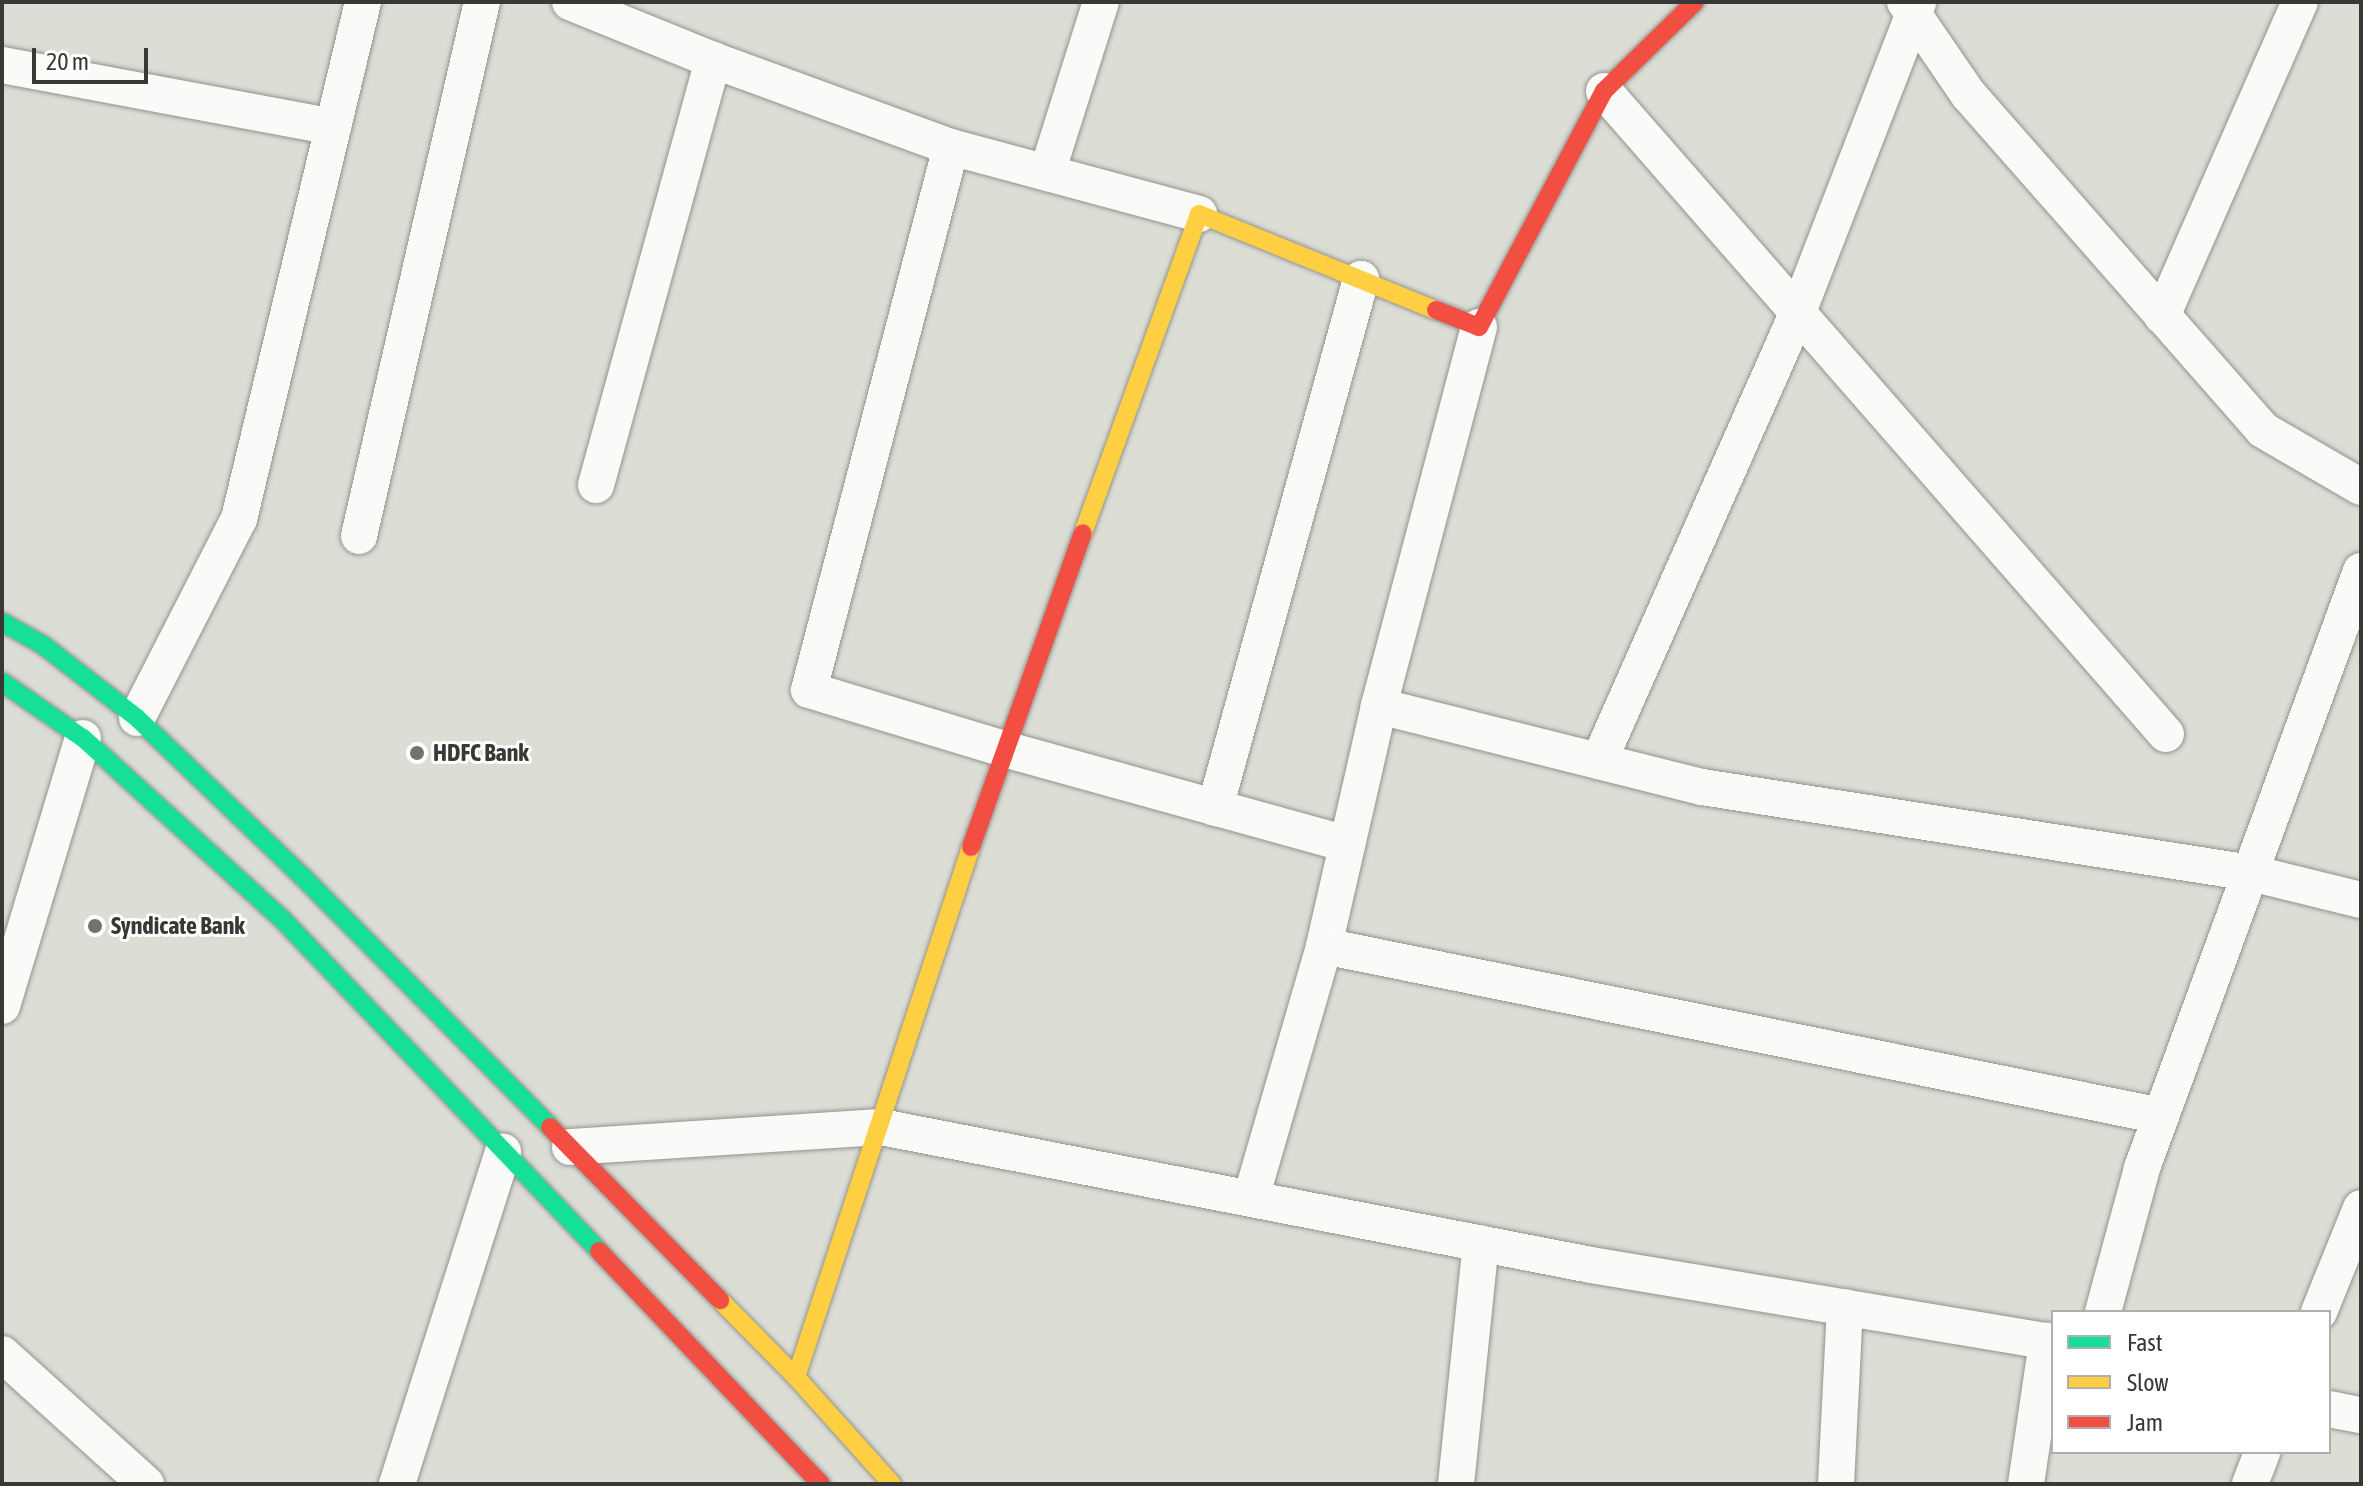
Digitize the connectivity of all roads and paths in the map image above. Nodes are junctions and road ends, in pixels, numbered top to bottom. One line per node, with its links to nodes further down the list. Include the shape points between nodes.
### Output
1 (363, 2): 11 (street)
2 (482, 2): 21 (street)
3 (570, 2): 8 (street)
4 (1101, 2): 13 (street)
5 (1695, 2): 10 (street)
6 (2300, 2): 17 (street)
7 (1912, 6): 16 (street); 17 (street, via 1968,94)
8 (713, 60): 12 (street); 19 (street)
9 (2, 65): 11 (street)
10 (1604, 91): 16 (street); 18 (street)
11 (333, 127): 26 (street, via 239,519)
12 (951, 147): 13 (street); 29 (street, via 809,690)
13 (1047, 173): 14 (street)
14 (1199, 214): 15 (street); 29 (street)
15 (1361, 279): 18 (street); 31 (street)
16 (1798, 312): 27 (street); 30 (street)
17 (2162, 316): 20 (street, via 2263,430)
18 (1479, 327): 25 (street)
19 (596, 485)
20 (2361, 487)
21 (359, 536)
22 (2361, 571): 33 (street)
23 (2, 622): 26 (street, via 43,645)
24 (2, 682): 28 (street)
25 (1379, 706): 30 (street); 32 (street)
26 (137, 718): 39 (street)
27 (2166, 734)
28 (83, 738): 36 (street); 40 (street, via 283,920)
29 (1004, 749): 31 (street); 38 (street)
30 (1599, 761): 33 (street, via 1702,787)
31 (1215, 808): 32 (street)
32 (1347, 844): 35 (street)
33 (2251, 873): 34 (street); 37 (street)
34 (2361, 900)
35 (1324, 946): 37 (street); 41 (street)
36 (2, 1006)
37 (2161, 1116): 45 (street)
38 (881, 1127): 39 (street); 41 (street); 49 (street)
39 (570, 1147): 49 (street)
40 (503, 1152): 54 (street); 55 (street)
41 (1251, 1198): 43 (street)
42 (2361, 1208): 46 (street)
43 (1481, 1243): 44 (street); 57 (street)
44 (1845, 1307): 47 (street); 58 (street)
45 (2104, 1310)
46 (2320, 1310)
47 (2050, 1341): 59 (street)
48 (2, 1354): 53 (street)
49 (796, 1377): 56 (street)
50 (2331, 1409): 51 (street)
51 (2361, 1415)
52 (2261, 1454): 60 (street)
53 (146, 1484)
54 (397, 1484)
55 (821, 1484)
56 (892, 1484)
57 (1456, 1484)
58 (1836, 1484)
59 (2026, 1484)
60 (2250, 1484)

